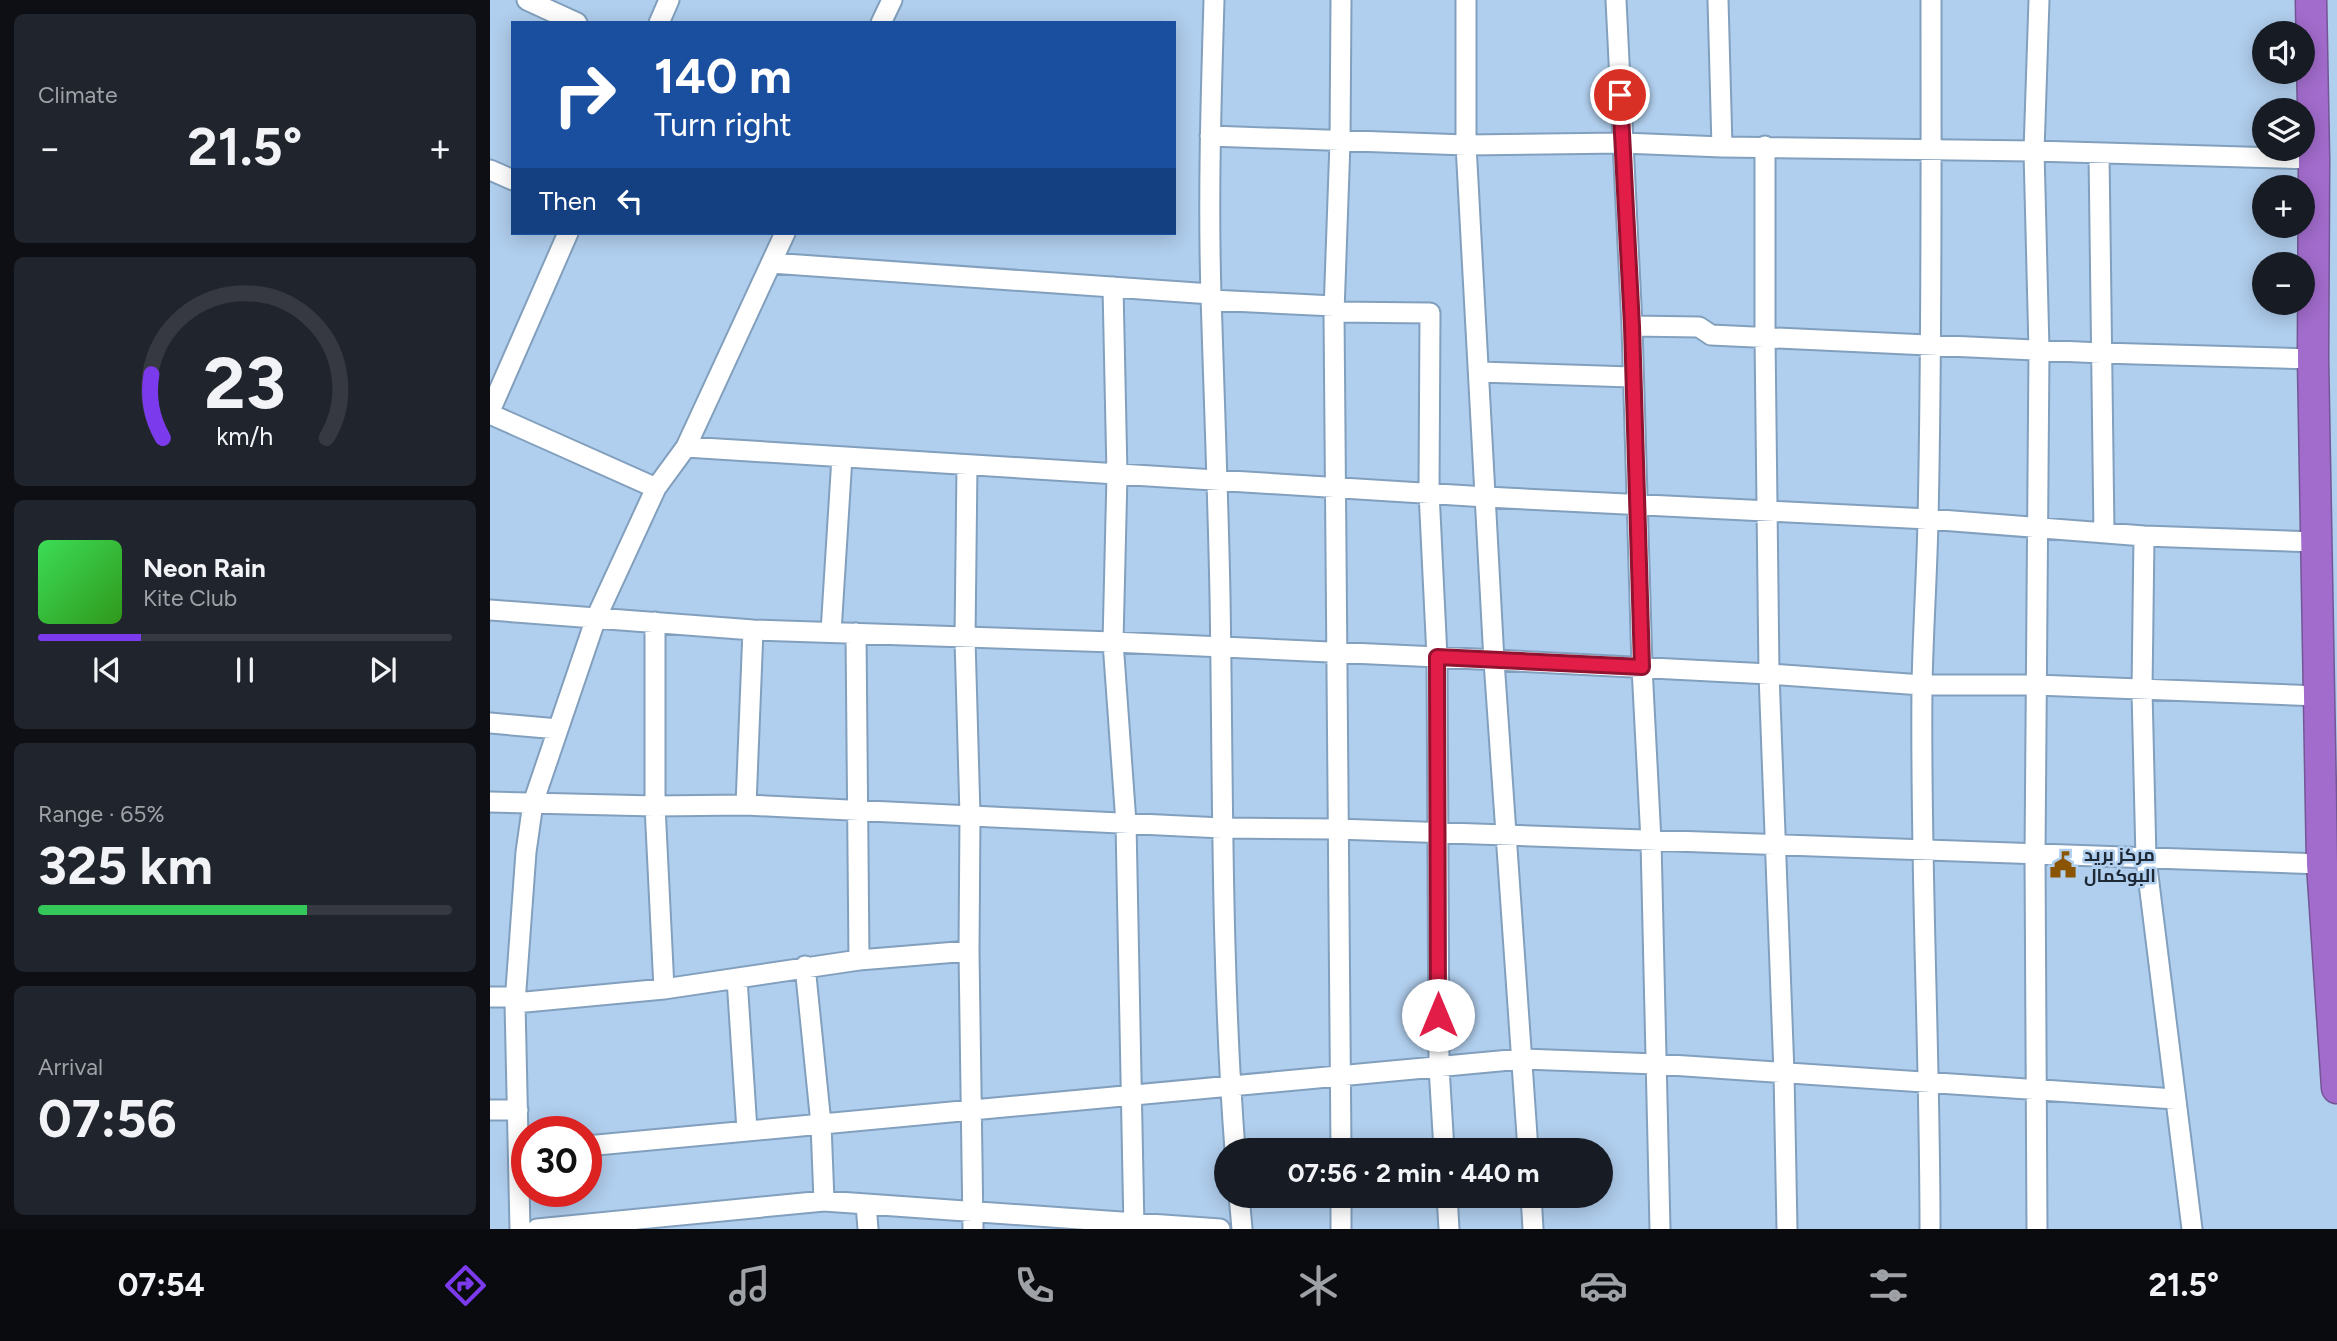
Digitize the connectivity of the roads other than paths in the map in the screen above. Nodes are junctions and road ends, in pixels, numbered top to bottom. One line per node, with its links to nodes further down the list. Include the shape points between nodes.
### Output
1 (527, 0): 12 (street)
2 (669, 0): 13 (street)
3 (892, 0): 14 (street)
4 (1214, 0): 16 (street)
5 (1341, 0): 17 (street)
6 (1466, 0): 19 (street)
7 (1616, 0): 18 (street)
8 (1718, 0): 21 (street)
9 (1931, 0): 22 (street)
10 (2039, 0): 23 (street)
11 (2311, 0): 15 (highway)
12 (573, 21)
13 (660, 21)
14 (882, 21)
15 (2313, 98)
16 (1210, 135): 17 (street); 33 (street)
17 (1340, 142): 19 (street); 34 (street)
18 (1623, 142): 19 (street); 21 (street); 35 (street)
19 (1465, 145): 42 (street)
20 (1765, 146): 21 (street); 22 (street); 36 (street)
21 (1722, 147)
22 (1931, 150): 23 (street); 37 (street)
23 (2034, 151): 24 (street); 38 (street)
24 (2099, 153): 25 (street); 39 (street)
25 (2252, 157)
26 (2314, 161): 40 (highway)
27 (490, 170): 28 (street)
28 (511, 179)
29 (567, 235): 41 (street)
30 (784, 235): 31 (street)
31 (772, 263): 32 (street); 45 (street)
32 (1113, 287): 33 (street); 48 (street)
33 (1211, 297): 34 (street); 49 (street)
34 (1334, 309): 50 (street); 52 (street, via 1430,313)
35 (1632, 326): 36 (street, via 1699,327 1711,335); 43 (street)
36 (1765, 337): 37 (street); 55 (street)
37 (1931, 344): 38 (street); 56 (street)
38 (2039, 350): 39 (street); 57 (street)
39 (2101, 353): 40 (street); 58 (street)
40 (2313, 359): 60 (highway)
41 (498, 372): 44 (street)
42 (1480, 372): 43 (street); 53 (street)
43 (1631, 377): 54 (street)
44 (490, 413): 51 (street)
45 (686, 447): 46 (street); 51 (street)
46 (842, 457): 47 (street); 65 (street)
47 (967, 465): 48 (street); 67 (street)
48 (1117, 475): 49 (street); 68 (street)
49 (1217, 479): 50 (street); 69 (street)
50 (1335, 486): 52 (street); 70 (street)
51 (656, 488): 62 (street)
52 (1429, 492): 53 (street); 71 (street)
53 (1486, 497): 54 (street); 72 (street)
54 (1636, 504): 55 (street); 73 (street)
55 (1768, 510): 56 (street); 74 (street)
56 (1928, 519): 57 (street); 75 (street)
57 (2036, 529): 58 (street); 76 (street)
58 (2104, 533): 59 (street)
59 (2144, 536): 60 (street); 77 (street)
60 (2316, 542): 78 (highway)
61 (490, 610): 62 (street)
62 (596, 618): 63 (street); 80 (street)
63 (655, 622): 64 (street); 84 (street)
64 (753, 630): 65 (street); 83 (street)
65 (831, 632): 66 (street)
66 (856, 633): 67 (street); 85 (street)
67 (965, 639): 68 (street); 86 (street)
68 (1113, 642): 69 (street); 87 (street)
69 (1220, 648): 70 (street); 88 (street)
70 (1338, 654): 71 (street); 89 (street)
71 (1437, 657): 72 (street); 90 (street)
72 (1494, 661): 73 (street); 91 (street)
73 (1642, 667): 74 (street); 92 (street)
74 (1769, 674): 75 (street); 93 (street)
75 (1923, 685): 76 (street); 94 (street)
76 (2036, 685): 77 (street); 95 (street)
77 (2142, 691): 78 (street); 96 (street)
78 (2319, 696): 97 (highway)
79 (490, 723): 80 (street)
80 (558, 729): 82 (street)
81 (490, 802): 82 (street)
82 (533, 803): 84 (street); 104 (street)
83 (746, 805): 84 (street); 85 (street)
84 (655, 806): 102 (street)
85 (857, 810): 86 (street); 99 (street)
86 (970, 815): 87 (street); 98 (street)
87 (1126, 823): 88 (street); 114 (street)
88 (1222, 828): 89 (street); 111 (street)
89 (1337, 829): 90 (street); 109 (street)
90 (1437, 834): 91 (street); 107 (street)
91 (1505, 835): 92 (street); 105 (street)
92 (1651, 841): 93 (street); 106 (street)
93 (1775, 845): 94 (street); 108 (street)
94 (1923, 850): 95 (street); 110 (street)
95 (2035, 855): 96 (street); 113 (street)
96 (2146, 859): 97 (street); 115 (street)
97 (2322, 864): 112 (highway)
98 (969, 951): 99 (street); 118 (street)
99 (859, 960): 100 (street)
100 (805, 967): 101 (street); 120 (street)
101 (737, 979): 102 (street); 121 (street)
102 (664, 989): 104 (street)
103 (490, 997): 104 (street)
104 (515, 1000): 117 (street)
105 (1521, 1059): 106 (street); 107 (street); 125 (street)
106 (1656, 1064): 108 (street); 144 (street)
107 (1439, 1067): 109 (street); 124 (street)
108 (1784, 1073): 110 (street); 145 (street)
109 (1341, 1076): 111 (street); 123 (street)
110 (1930, 1082): 113 (street); 146 (street)
111 (1230, 1085): 114 (street); 122 (street)
112 (2337, 1088)
113 (2037, 1091): 115 (street); 147 (street)
114 (1131, 1096): 118 (street); 135 (street)
115 (2175, 1099): 148 (street)
116 (490, 1110): 117 (street)
117 (517, 1110): 119 (street)
118 (970, 1110): 120 (street); 134 (street)
119 (518, 1116)
120 (821, 1124): 121 (street); 127 (street)
121 (747, 1130): 126 (street)
122 (1235, 1138)
123 (1341, 1138)
124 (1443, 1138)
125 (1527, 1138)
126 (602, 1144)
127 (824, 1201): 128 (street); 137 (street)
128 (866, 1204): 134 (street); 138 (street)
129 (521, 1207): 136 (street)
130 (1240, 1208): 140 (street)
131 (1341, 1208): 141 (street)
132 (1448, 1208): 142 (street)
133 (1532, 1208): 143 (street)
134 (972, 1220): 135 (street)
135 (1134, 1226): 139 (street)
136 (520, 1229)
137 (537, 1229)
138 (868, 1229)
139 (1220, 1229)
140 (1242, 1229)
141 (1341, 1229)
142 (1449, 1229)
143 (1533, 1229)
144 (1660, 1229)
145 (1787, 1229)
146 (1930, 1229)
147 (2037, 1229)
148 (2192, 1229)

